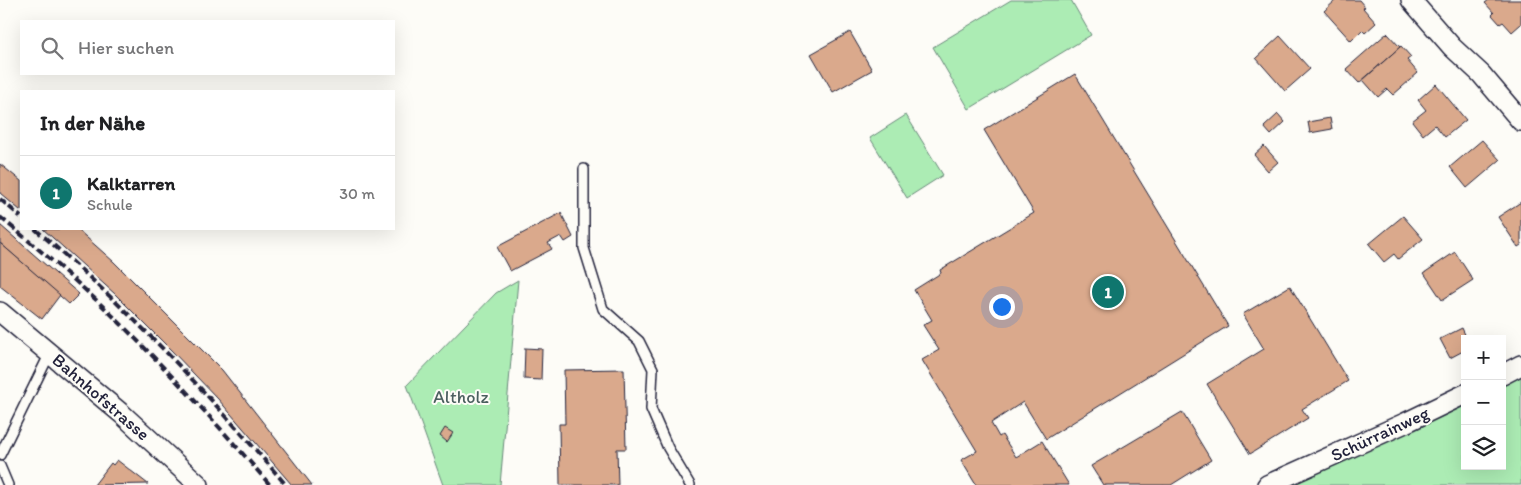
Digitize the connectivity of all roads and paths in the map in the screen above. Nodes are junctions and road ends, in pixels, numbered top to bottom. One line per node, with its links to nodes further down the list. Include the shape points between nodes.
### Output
1 (1411, 0): 2 (street)
2 (1521, 121)
3 (584, 169): 13 (lane, via 584,248 603,309 643,348 653,369 651,410)
4 (0, 312): 5 (street, Bahnhofstrasse)
5 (50, 353): 9 (lane); 12 (street, Bahnhofstrasse)
6 (1521, 365): 7 (street)
7 (1506, 372)
8 (1461, 396): 14 (street, Schürrainweg)
9 (0, 455)
10 (0, 466): 11 (lane)
11 (8, 485)
12 (199, 485)
13 (690, 485)
14 (1267, 485)

